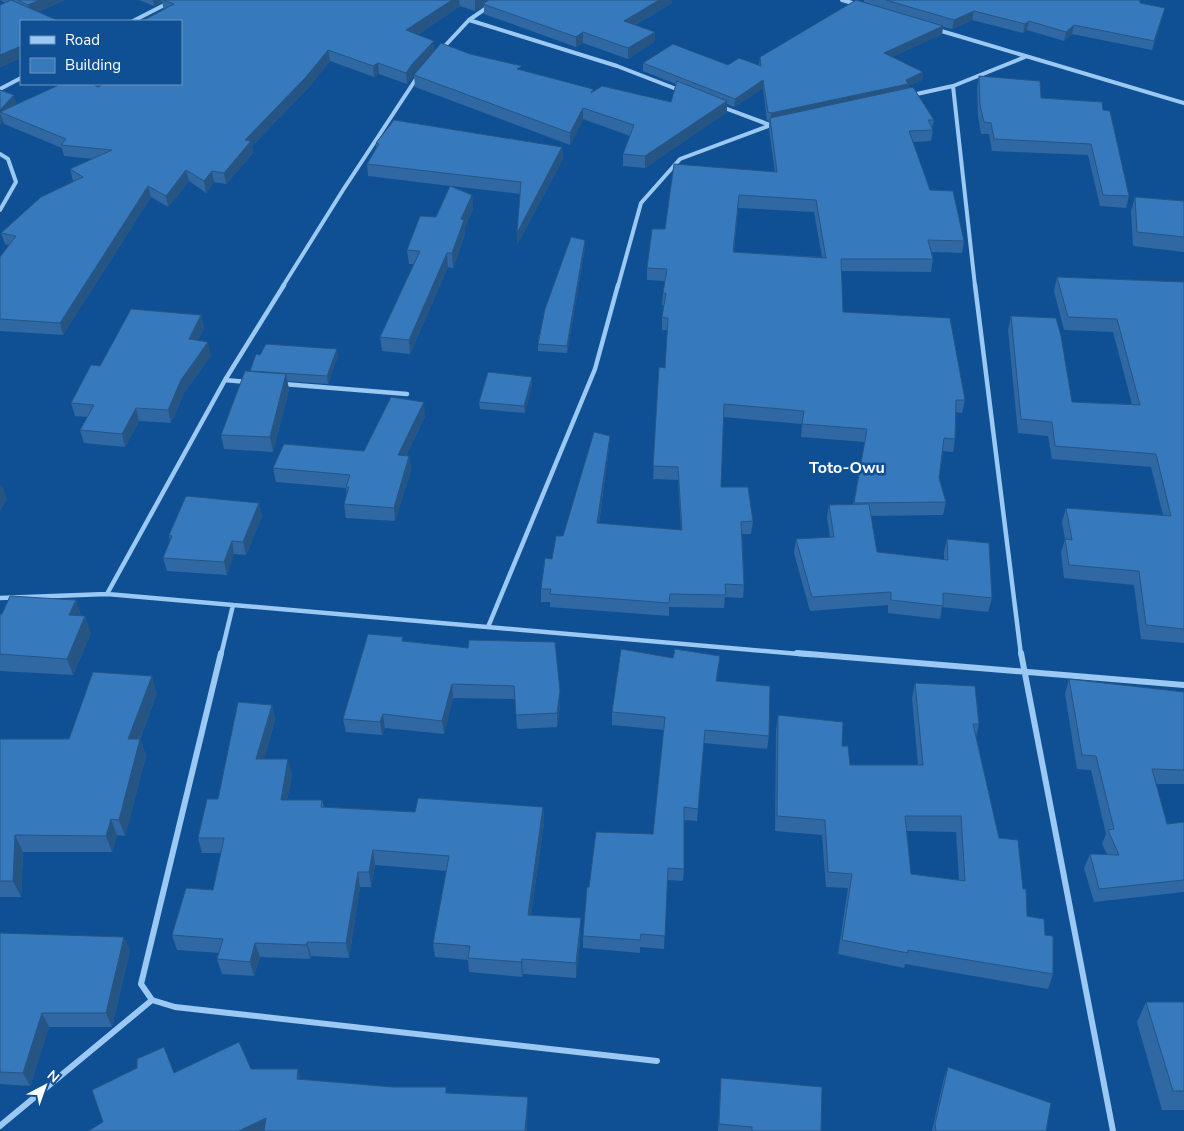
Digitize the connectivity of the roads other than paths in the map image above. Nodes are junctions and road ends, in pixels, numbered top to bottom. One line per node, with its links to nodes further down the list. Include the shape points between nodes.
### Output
1 (174, 0): 5 (street)
2 (498, 0): 6 (street)
3 (842, 0): 4 (street)
4 (860, 6)
5 (134, 20)
6 (469, 20): 8 (street); 14 (street, via 618,66)
7 (934, 28): 9 (street)
8 (437, 55)
9 (1025, 57): 12 (street); 16 (street)
10 (424, 69): 22 (street, via 343,190)
11 (20, 79): 13 (street)
12 (953, 86): 15 (street); 30 (street, via 979,323)
13 (0, 89)
14 (680, 91)
15 (905, 96)
16 (1184, 103)
17 (716, 104): 19 (street)
18 (780, 123): 19 (street)
19 (770, 125): 29 (street, via 680,159 641,202 595,370)
20 (0, 154): 21 (street, via 8,159 16,182)
21 (0, 210)
22 (225, 380): 23 (street); 26 (street)
23 (254, 382)
24 (273, 384): 25 (street)
25 (407, 394)
26 (107, 594): 27 (street); 28 (street)
27 (0, 598)
28 (234, 605): 29 (street); 32 (street, via 141,984)
29 (488, 627): 30 (street)
30 (1024, 673): 31 (street); 35 (street)
31 (1184, 685)
32 (152, 1000): 33 (street, via 175,1007); 34 (street)
33 (657, 1061)
34 (0, 1126)
35 (1113, 1131)

